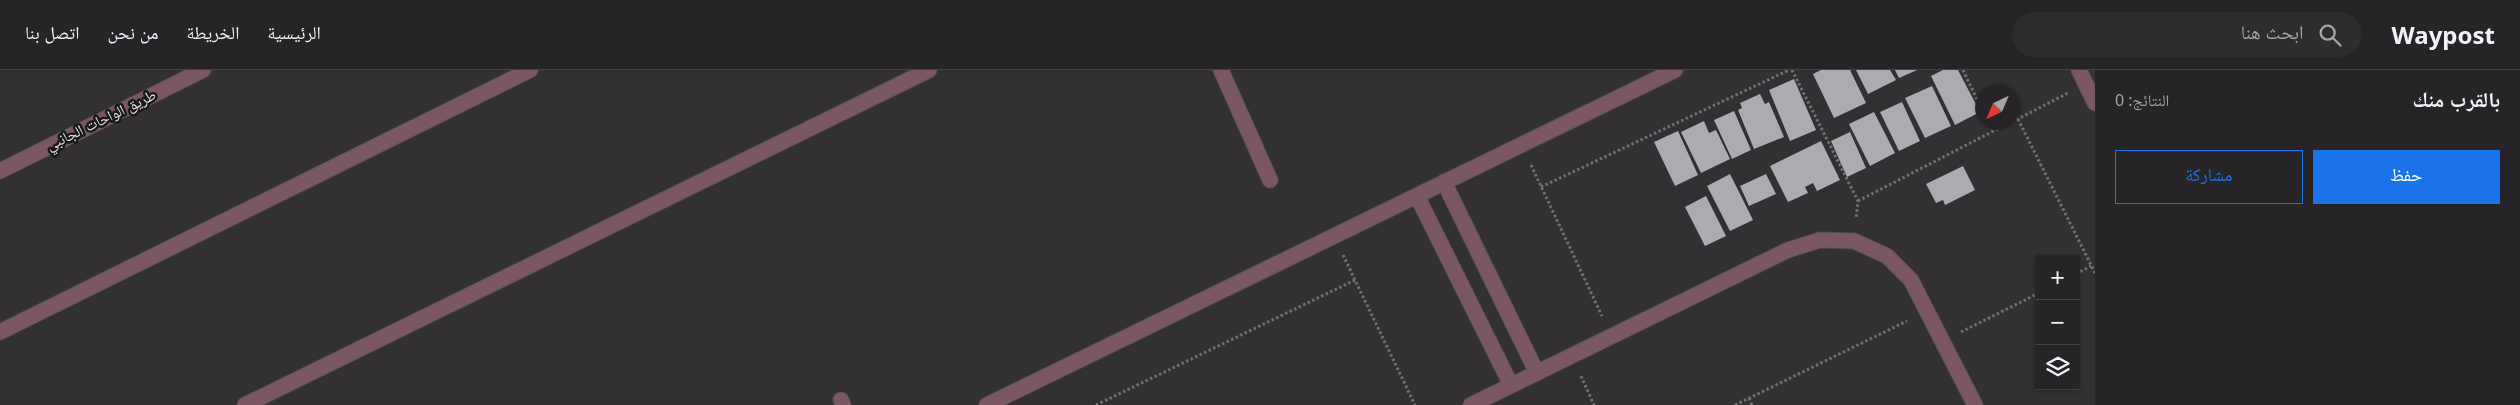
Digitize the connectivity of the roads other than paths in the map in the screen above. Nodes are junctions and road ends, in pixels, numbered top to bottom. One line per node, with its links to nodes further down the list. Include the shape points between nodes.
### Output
1 (203, 70): 8 (street, طريق الواحات الجانبي)
2 (530, 70): 12 (street)
3 (929, 70): 15 (street)
4 (1221, 70): 9 (street)
5 (1675, 70): 10 (street)
6 (2078, 70): 7 (street)
7 (2095, 104)
8 (0, 171)
9 (1270, 180)
10 (1444, 182): 11 (street); 13 (street)
11 (1417, 196): 14 (street); 16 (street)
12 (0, 332)
13 (1537, 373): 14 (street); 18 (street, via 1788,250 1820,240 1854,241 1887,256 1911,280)
14 (1511, 385): 17 (street)
15 (245, 405)
16 (988, 405)
17 (1472, 405)
18 (1975, 405)

